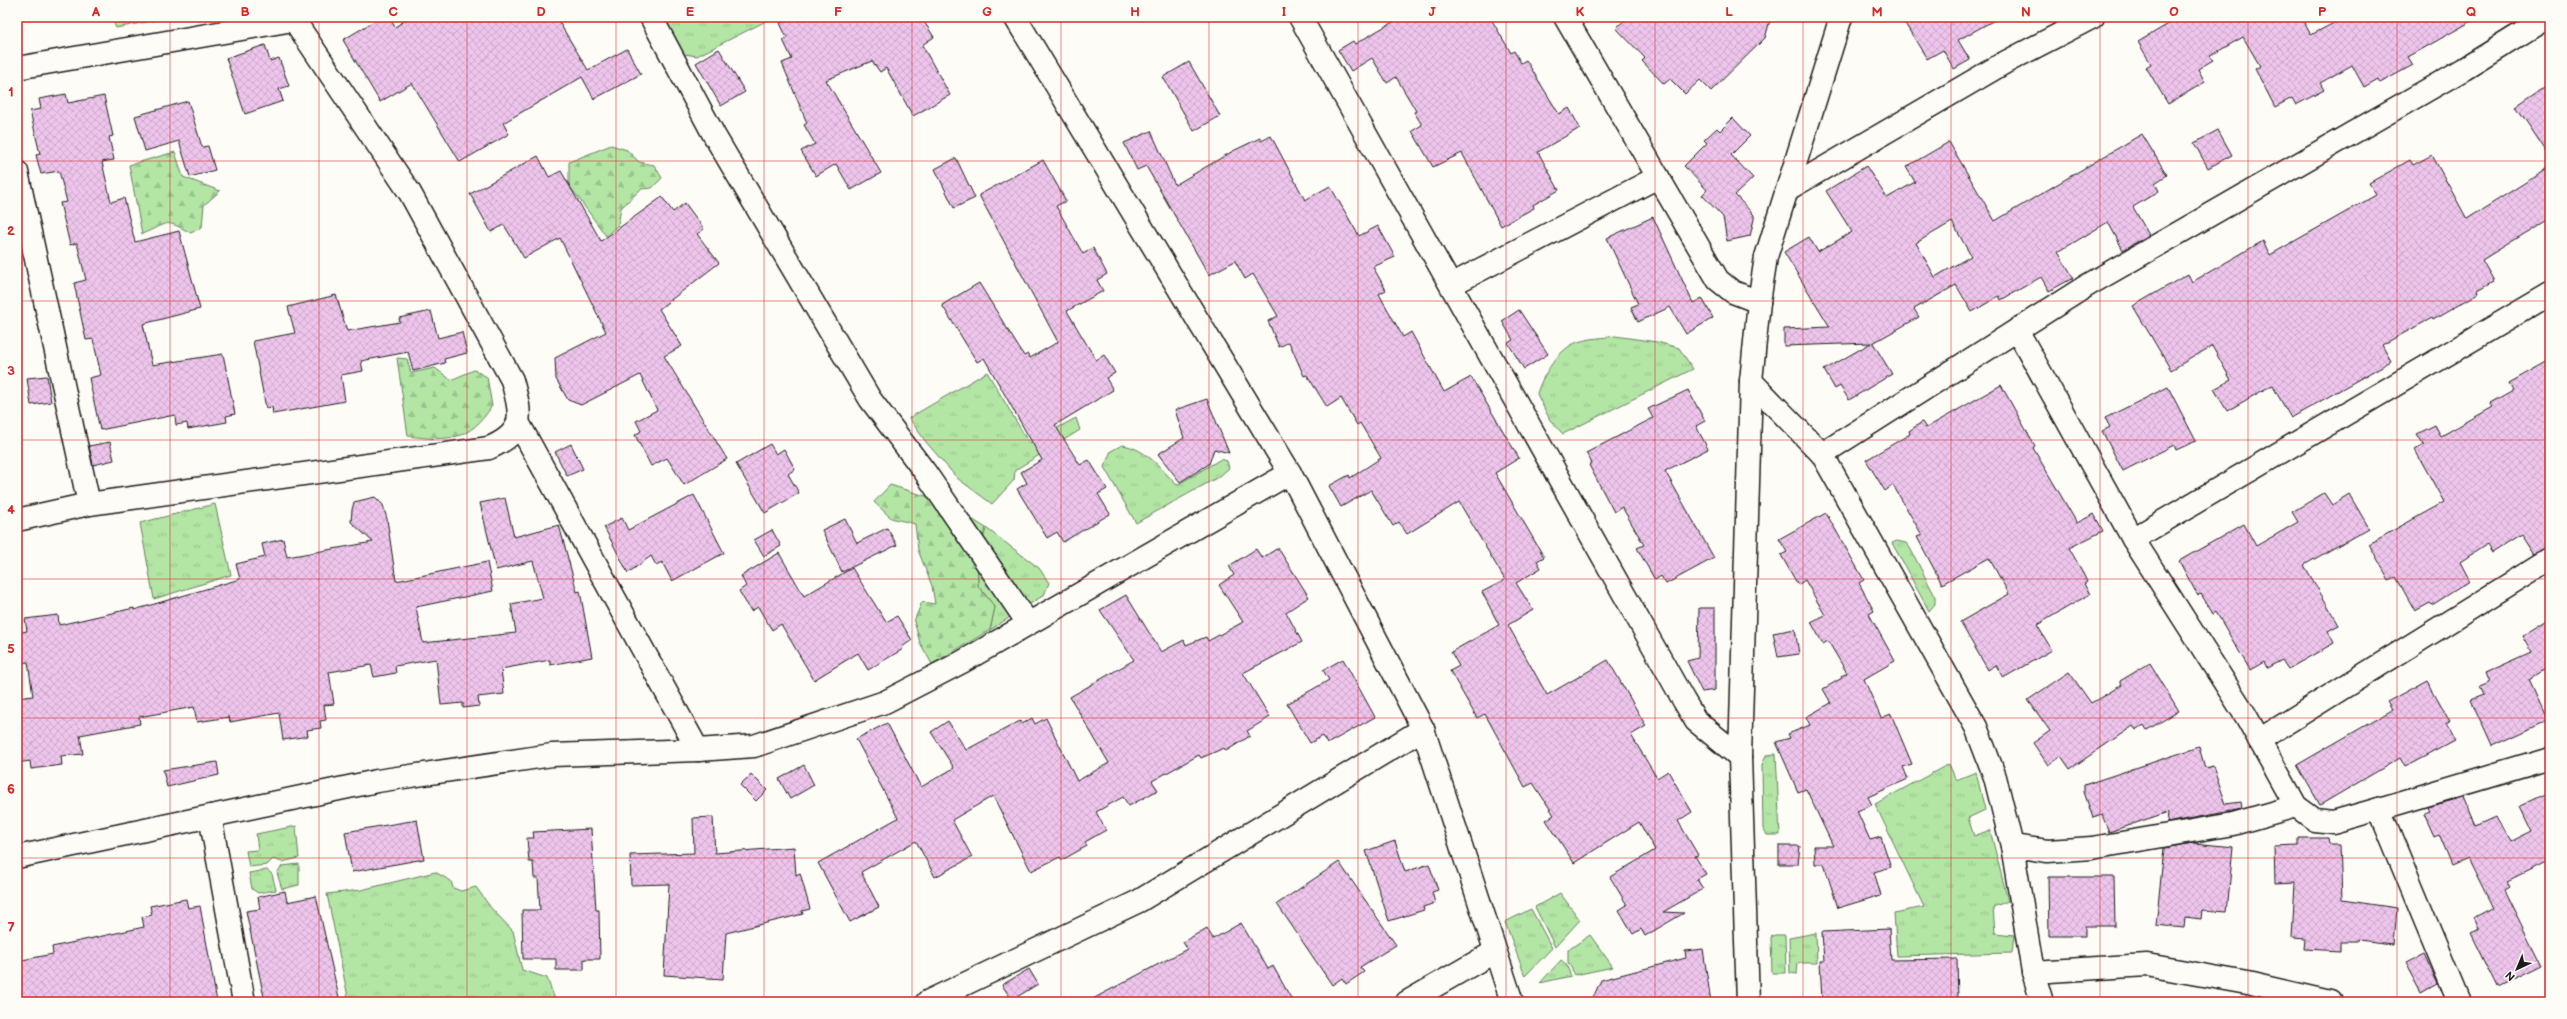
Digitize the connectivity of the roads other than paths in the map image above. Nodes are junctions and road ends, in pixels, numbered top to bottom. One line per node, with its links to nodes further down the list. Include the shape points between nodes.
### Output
1 (651, 17): 25 (street, via 714,135 870,399 925,472)
2 (1015, 17): 20 (street)
3 (1300, 17): 13 (street)
4 (1565, 17): 11 (street)
5 (1841, 17): 12 (street)
6 (2093, 17): 12 (street, via 2004,63)
7 (2548, 17): 16 (street, via 2464,69 2088,285)
8 (293, 18): 9 (street); 18 (street, via 410,194 512,380 519,404)
9 (17, 68)
10 (17, 172): 21 (street)
11 (1658, 177): 13 (street); 15 (street, via 1718,280 1733,292)
12 (1788, 190): 15 (street, via 1766,257)
13 (1450, 285): 29 (street, via 1692,714 1708,732)
14 (2550, 294): 23 (street)
15 (1759, 302): 17 (street)
16 (2017, 330): 19 (street); 23 (street)
17 (1751, 381): 19 (street); 29 (street)
18 (519, 424): 21 (street, via 506,441 489,448); 28 (street)
19 (1822, 454): 34 (street, via 1976,727 1995,777)
20 (1290, 474): 25 (street); 26 (street)
21 (89, 504): 22 (street)
22 (17, 520)
23 (2133, 539): 27 (street)
24 (2550, 559): 27 (street)
25 (1028, 623): 28 (street, via 886,702 754,746)
26 (1423, 729): 36 (street); 39 (street, via 1139,901)
27 (2260, 740): 31 (street)
28 (698, 750): 33 (street, via 552,756 377,781)
29 (1740, 757): 42 (street)
30 (2550, 758): 32 (street)
31 (2296, 806): 32 (street, via 2315,820 2333,822); 34 (street, via 2233,824 2092,848 2048,851)
32 (2379, 809): 45 (street)
33 (210, 816): 35 (street); 38 (street)
34 (2012, 846): 37 (street)
35 (17, 857)
36 (1494, 952): 40 (street); 41 (street)
37 (2033, 972): 43 (street); 44 (street, via 2147,965 2218,977)
38 (244, 1002)
39 (927, 1002)
40 (1407, 1002)
41 (1512, 1002)
42 (1748, 1002)
43 (2042, 1002)
44 (2330, 1002)
45 (2459, 1002)

